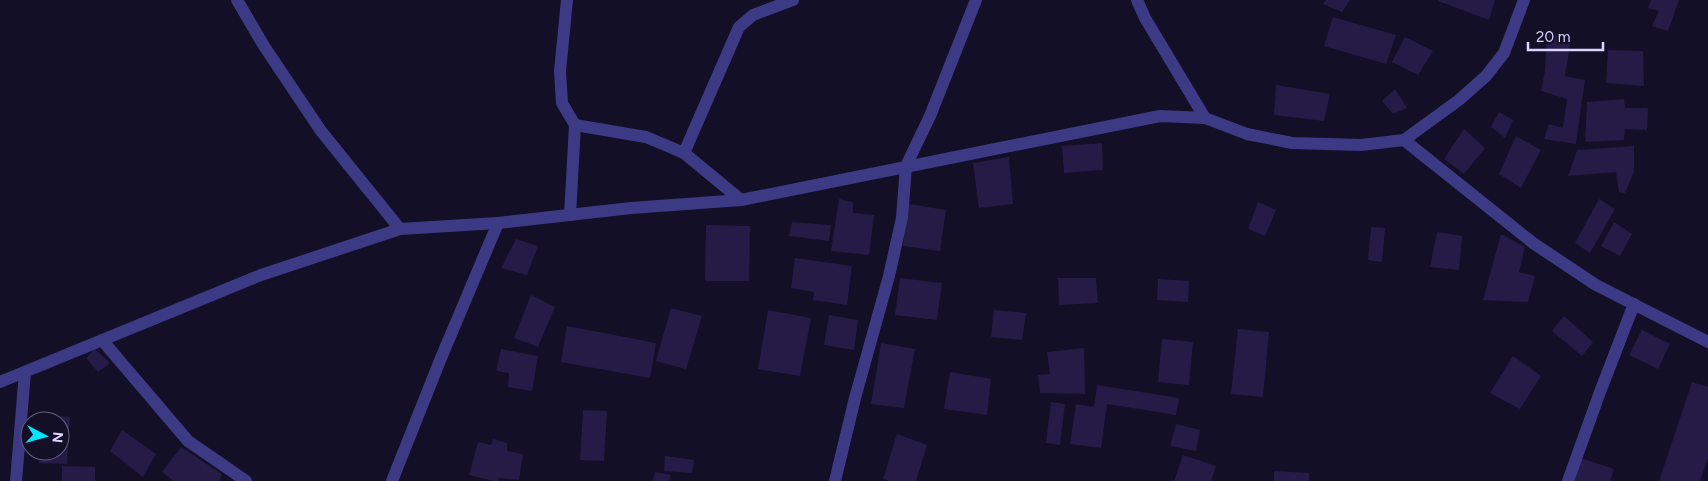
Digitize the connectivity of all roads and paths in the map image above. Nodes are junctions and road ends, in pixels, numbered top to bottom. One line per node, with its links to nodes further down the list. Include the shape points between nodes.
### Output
1 (237, 0): 15 (street, via 321,131)
2 (567, 0): 8 (street, via 560,72 562,103)
3 (793, 0): 10 (street, via 753,15 739,27)
4 (976, 0): 11 (street, via 930,116)
5 (1137, 0): 7 (street)
6 (1524, 0): 9 (street, via 1504,53 1486,76)
7 (1205, 118): 9 (street, via 1246,134 1292,144 1361,145); 11 (street, via 1160,116)
8 (575, 125): 10 (street, via 646,137); 13 (street)
9 (1404, 140): 16 (street, via 1533,243 1596,285)
10 (684, 153): 12 (street)
11 (906, 166): 12 (street); 24 (street, via 902,218)
12 (741, 200): 13 (street)
13 (570, 215): 14 (street)
14 (498, 223): 15 (street); 23 (street)
15 (400, 229): 17 (street, via 261,275)
16 (1634, 304): 18 (street); 25 (street)
17 (102, 340): 19 (street); 22 (street, via 188,441)
18 (1708, 342)
19 (25, 372): 20 (street); 21 (street)
20 (0, 382)
21 (16, 481)
22 (246, 481)
23 (392, 481)
24 (835, 481)
25 (1568, 481)

